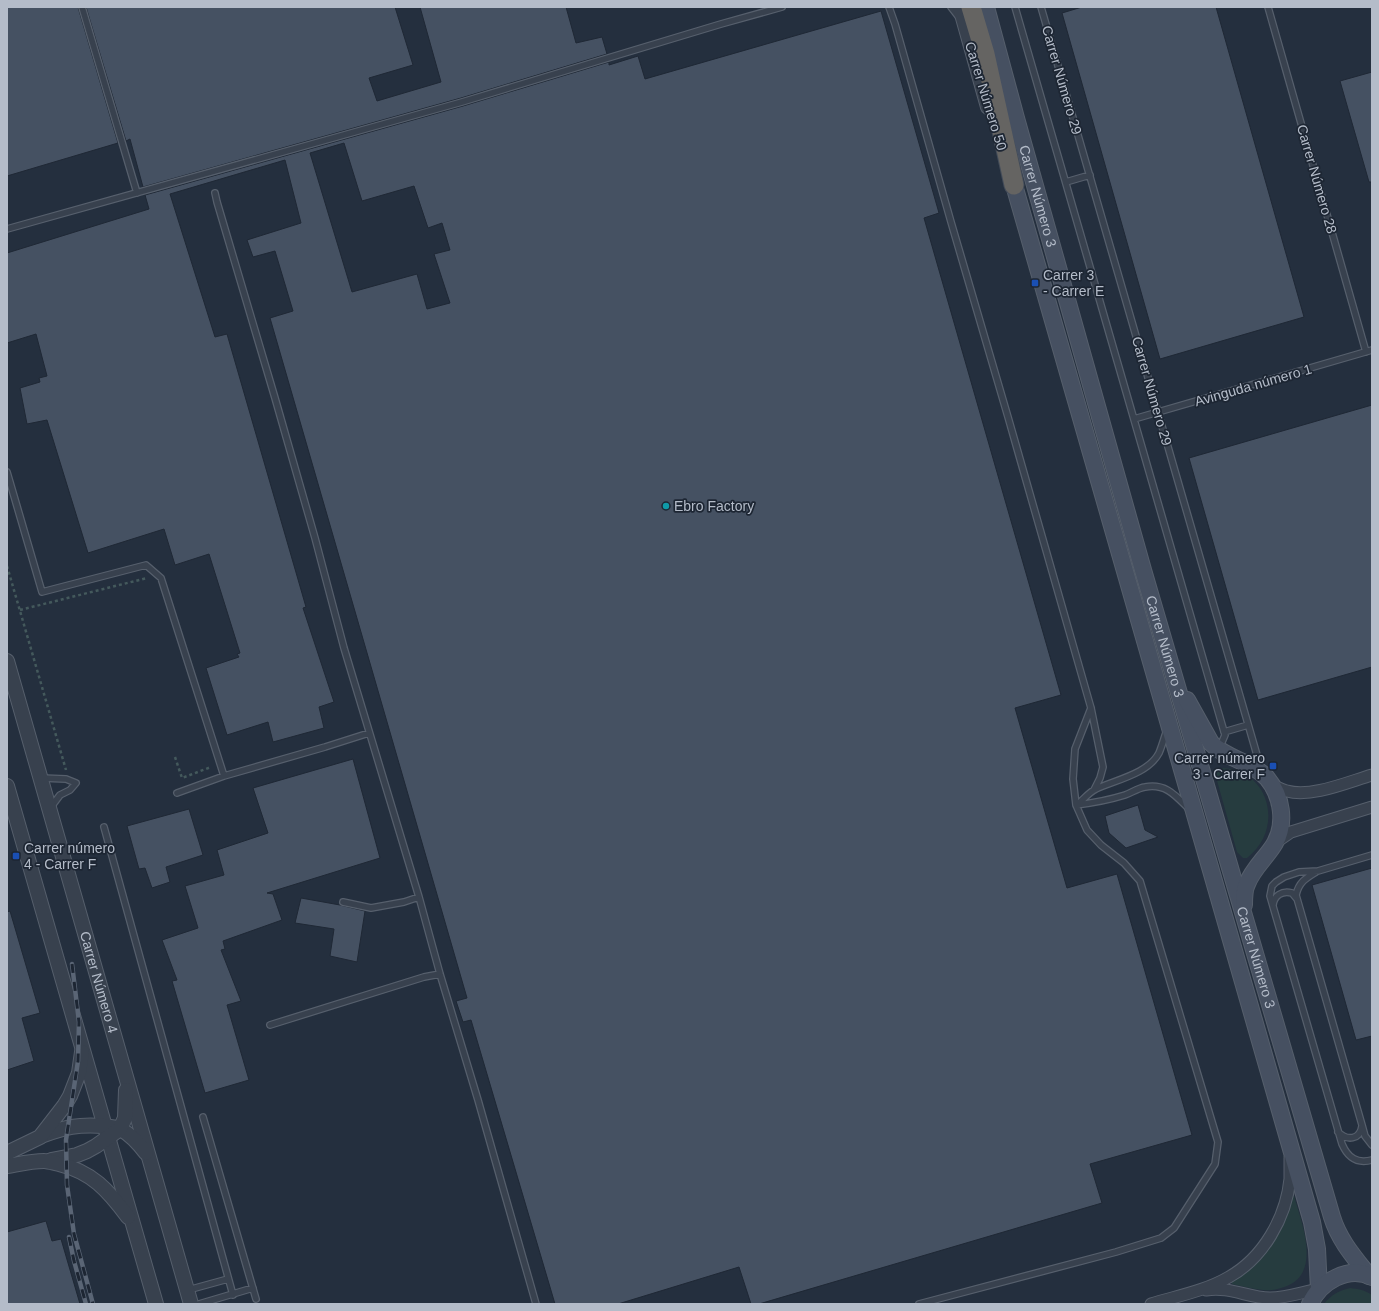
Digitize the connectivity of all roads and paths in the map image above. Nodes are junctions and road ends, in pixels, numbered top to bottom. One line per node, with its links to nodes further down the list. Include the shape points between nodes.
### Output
1 (82, 7): 15 (lane)
2 (782, 7): 15 (lane, via 462,102)
3 (889, 7): 27 (lane)
4 (951, 7): 11 (lane)
5 (960, 7): 11 (street, Carrer Número 50)
6 (971, 7): 14 (highway, via 985,54)
7 (986, 7): 26 (main road, Carrer Número 3)
8 (1015, 7): 13 (lane, Carrer Número 29)
9 (1041, 7): 12 (lane, Carrer Número 29)
10 (1268, 7): 18 (lane, Carrer Número 28)
11 (965, 25): 14 (street, Carrer Número 50)
12 (1090, 175): 13 (lane); 19 (lane, Carrer Número 29)
13 (1066, 182): 20 (lane, Carrer Número 29)
14 (1014, 185): 28 (main road, Carrer Número 3)
15 (137, 193): 17 (lane)
16 (216, 193): 31 (lane)
17 (7, 229)
18 (1369, 351): 19 (lane, Avinguda número 1)
19 (1158, 412): 20 (lane, Avinguda número 1); 29 (lane, Carrer Número 29)
20 (1134, 419): 30 (lane, Carrer Número 29)
21 (7, 472): 36 (lane, via 42,592 146,565 161,578)
22 (7, 566): 24 (path)
23 (153, 576): 24 (path)
24 (20, 610): 38 (path)
25 (7, 661): 37 (street, Carrer Número 4)
26 (1175, 678): 32 (main road); 55 (main road, Carrer Número 3)
27 (1092, 708): 41 (lane, via 1103,767); 43 (lane, via 1075,749 1073,779)
28 (1169, 724): 41 (lane, via 1159,754 1151,763 1132,776); 46 (main road, Carrer Número 3)
29 (1248, 725): 30 (lane); 39 (lane, Carrer Número 29)
30 (1224, 732): 32 (lane, via 1225,738 1221,744)
31 (369, 733): 36 (lane); 51 (lane)
32 (1211, 743): 39 (main road, via 1222,752 1255,768)
33 (175, 757): 34 (path, via 182,778 211,767)
34 (209, 760)
35 (1372, 775): 39 (street, via 1303,793 1288,792)
36 (224, 776): 42 (lane)
37 (41, 778): 38 (lane); 44 (street, Carrer Número 4)
38 (69, 780): 44 (lane, via 76,783 60,795)
39 (1268, 780): 48 (main road, via 1279,798 1282,818 1281,829)
40 (7, 786): 58 (street)
41 (1094, 790): 43 (lane)
42 (177, 793)
43 (1076, 805): 46 (lane, via 1127,795 1144,787 1162,787 1173,793); 86 (lane, via 1087,830 1140,881 1218,1142 1215,1164 1174,1228 1161,1238)
44 (49, 808): 59 (street, Carrer Número 4)
45 (1372, 808): 48 (street, via 1291,832)
46 (1195, 817): 66 (main road, Carrer Número 3)
47 (104, 827): 75 (lane)
48 (1274, 844): 55 (main road, via 1247,884)
49 (1372, 856): 50 (lane)
50 (1318, 871): 52 (lane, via 1299,885 1296,895); 54 (lane, via 1299,872 1276,882 1270,892)
51 (419, 897): 53 (lane, via 371,908); 56 (lane)
52 (1298, 901): 54 (lane, via 1292,893 1284,892 1276,897); 61 (lane)
53 (343, 902)
54 (1273, 907): 63 (lane)
55 (1244, 914): 74 (main road, Carrer Número 3, via 1336,1230)
56 (440, 974): 57 (lane); 85 (lane)
57 (270, 1025)
58 (82, 1046): 64 (street); 65 (street, via 79,1073 70,1096)
59 (126, 1076): 62 (street, via 125,1118); 69 (street, Carrer Número 4)
60 (203, 1117): 76 (lane)
61 (1362, 1125): 63 (lane, via 1359,1134 1352,1138 1345,1138); 67 (lane)
62 (120, 1129): 64 (street); 69 (street, via 130,1135)
63 (1338, 1131): 70 (lane, via 1349,1156 1358,1161)
64 (107, 1132): 65 (street, via 77,1125); 71 (street, via 96,1146 77,1155); 73 (street)
65 (40, 1137): 68 (street)
66 (1290, 1142): 77 (main road, Carrer Número 3, via 1318,1249); 79 (street, via 1290,1179 1286,1198 1282,1214 1266,1244 1229,1277)
67 (1372, 1145)
68 (7, 1153)
69 (148, 1154): 78 (street, Carrer Número 4)
70 (1372, 1160)
71 (45, 1161): 72 (street); 73 (street, via 66,1166 99,1183)
72 (7, 1166)
73 (133, 1223): 82 (street)
74 (1370, 1276): 77 (main road, via 1338,1276)
75 (228, 1279): 78 (lane); 80 (lane)
76 (253, 1288): 80 (lane); 81 (lane)
77 (1319, 1289): 79 (street, via 1270,1298 1219,1289); 88 (main road)
78 (188, 1290): 83 (street, Carrer Número 4)
79 (1190, 1293): 87 (street)
80 (233, 1295): 84 (lane)
81 (256, 1299)
82 (156, 1304)
83 (192, 1304)
84 (199, 1304)
85 (536, 1304)
86 (919, 1304)
87 (1151, 1304)
88 (1310, 1304)

